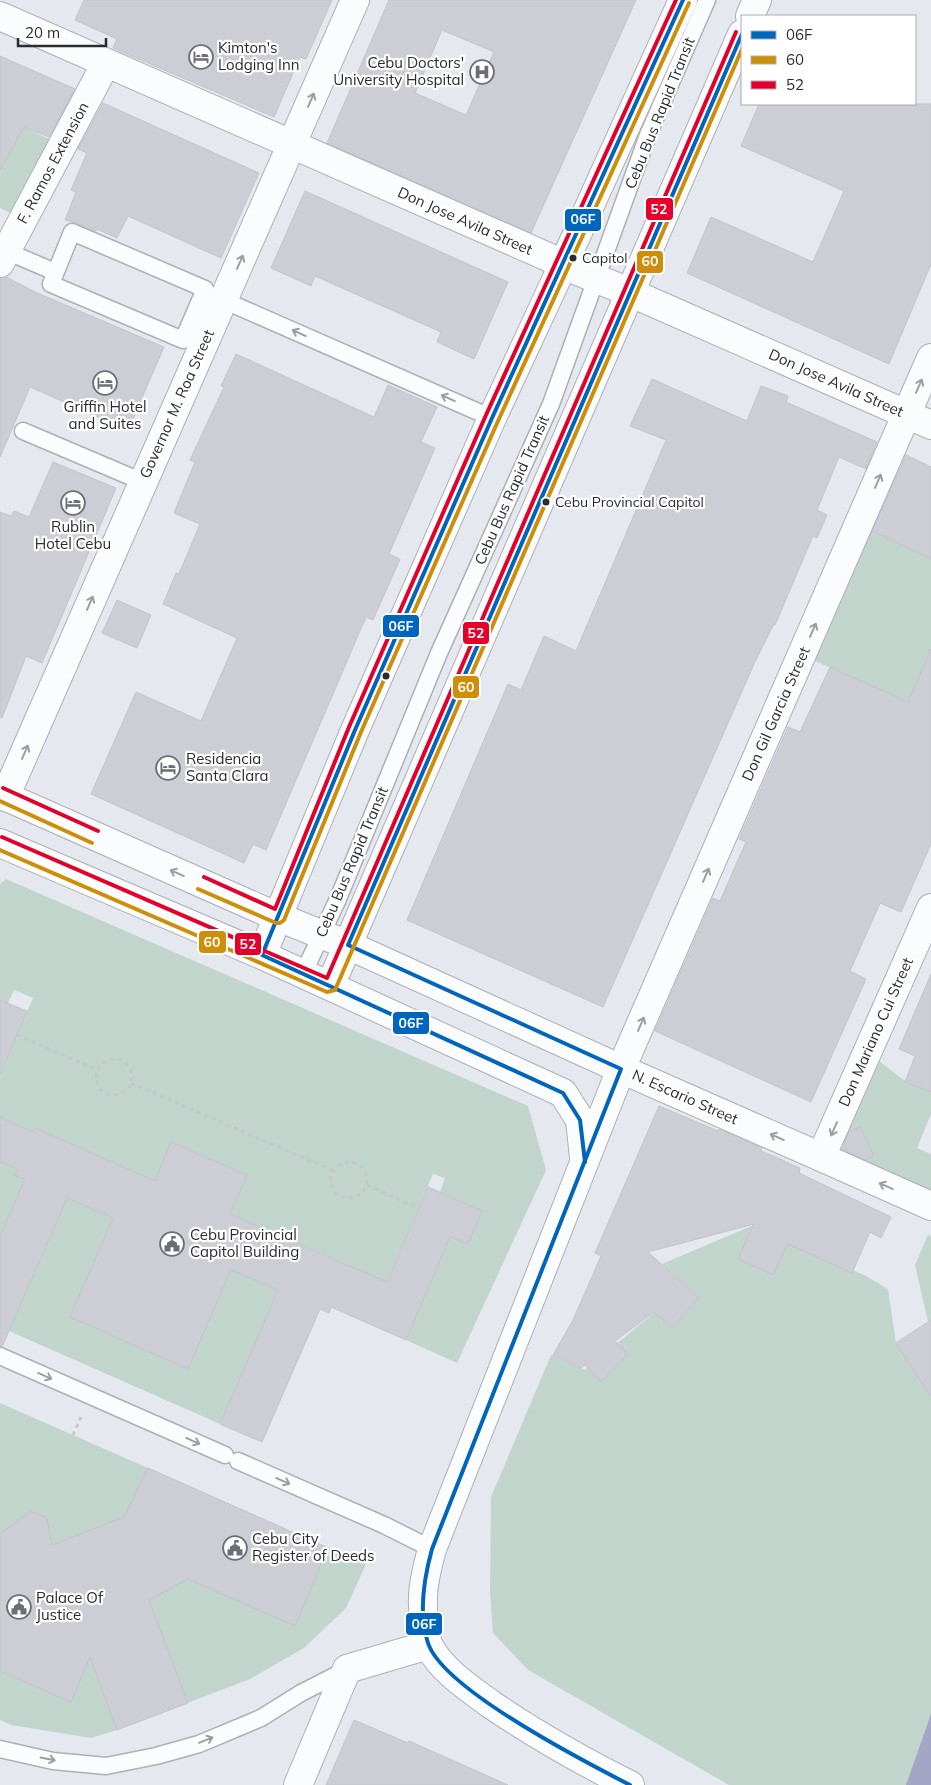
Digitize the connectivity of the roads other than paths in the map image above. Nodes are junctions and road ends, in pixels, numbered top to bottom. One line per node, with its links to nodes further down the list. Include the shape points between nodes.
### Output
1 (355, 0): 9 (main road, Governor M. Roa Street, one-way to 1)
2 (682, 0): 11 (main road)
3 (707, 0): 13 (lane, Cebu Bus Rapid Transit, via 648,135)
4 (757, 0): 5 (main road)
5 (750, 15)
6 (0, 16): 8 (main road, Don Jose Avila Street)
7 (741, 36): 14 (main road)
8 (106, 63): 9 (main road, Don Jose Avila Street); 10 (main road, F. Ramos Extension)
9 (291, 144): 11 (main road, Don Jose Avila Street); 15 (main road, Governor M. Roa Street, one-way to 9)
10 (3, 257): 12 (lane)
11 (563, 265): 13 (main road, Don Jose Avila Street); 17 (main road)
12 (56, 272): 15 (lane, via 72,232 205,288); 15 (lane, via 51,284 183,340)
13 (596, 278): 14 (main road, Don Jose Avila Street); 25 (lane, Cebu Bus Rapid Transit, via 551,404 439,654)
14 (629, 292): 18 (main road, Don Jose Avila Street); 26 (main road)
15 (214, 302): 17 (lane, one-way to 15); 20 (main road, Governor M. Roa Street)
16 (931, 358): 18 (main road, Don Gil Garcia Street, one-way to 16)
17 (492, 418): 24 (main road, via 355,730)
18 (919, 419): 30 (main road, Don Gil Garcia Street, one-way to 18)
19 (23, 431): 20 (lane)
20 (143, 482): 21 (main road, Governor M. Roa Street, one-way to 20)
21 (2, 800): 24 (main road, N. Escario Street, one-way to 21)
22 (0, 843): 27 (main road)
23 (931, 908): 31 (main road, Don Mariano Cui Street, one-way to 31)
24 (278, 918): 25 (main road, N. Escario Street); 27 (main road)
25 (323, 934): 26 (main road, N. Escario Street); 28 (lane, Cebu Bus Rapid Transit)
26 (348, 945): 29 (main road); 30 (main road, N. Escario Street)
27 (262, 955): 28 (main road)
28 (303, 974): 29 (main road)
29 (330, 986): 32 (main road, via 563,1093 580,1120)
30 (622, 1069): 31 (main road, N. Escario Street, one-way to 30); 32 (main road, Don Gil Garcia Street)
31 (821, 1157): 33 (main road, N. Escario Street, one-way to 31)
32 (585, 1162): 35 (main road, Don Gil Garcia Street)
33 (931, 1206)
34 (0, 1356): 35 (lane, one-way to 35)
35 (432, 1549): 36 (main road, Don Gil Garcia Street, via 423,1580 422,1600)
36 (428, 1645): 37 (main road); 40 (main road, via 445,1666 476,1694 586,1763)
37 (347, 1669): 38 (lane, one-way to 37, via 106,1766 156,1756 199,1744 261,1718); 39 (main road)
38 (0, 1749)
39 (298, 1785)
40 (630, 1785)

